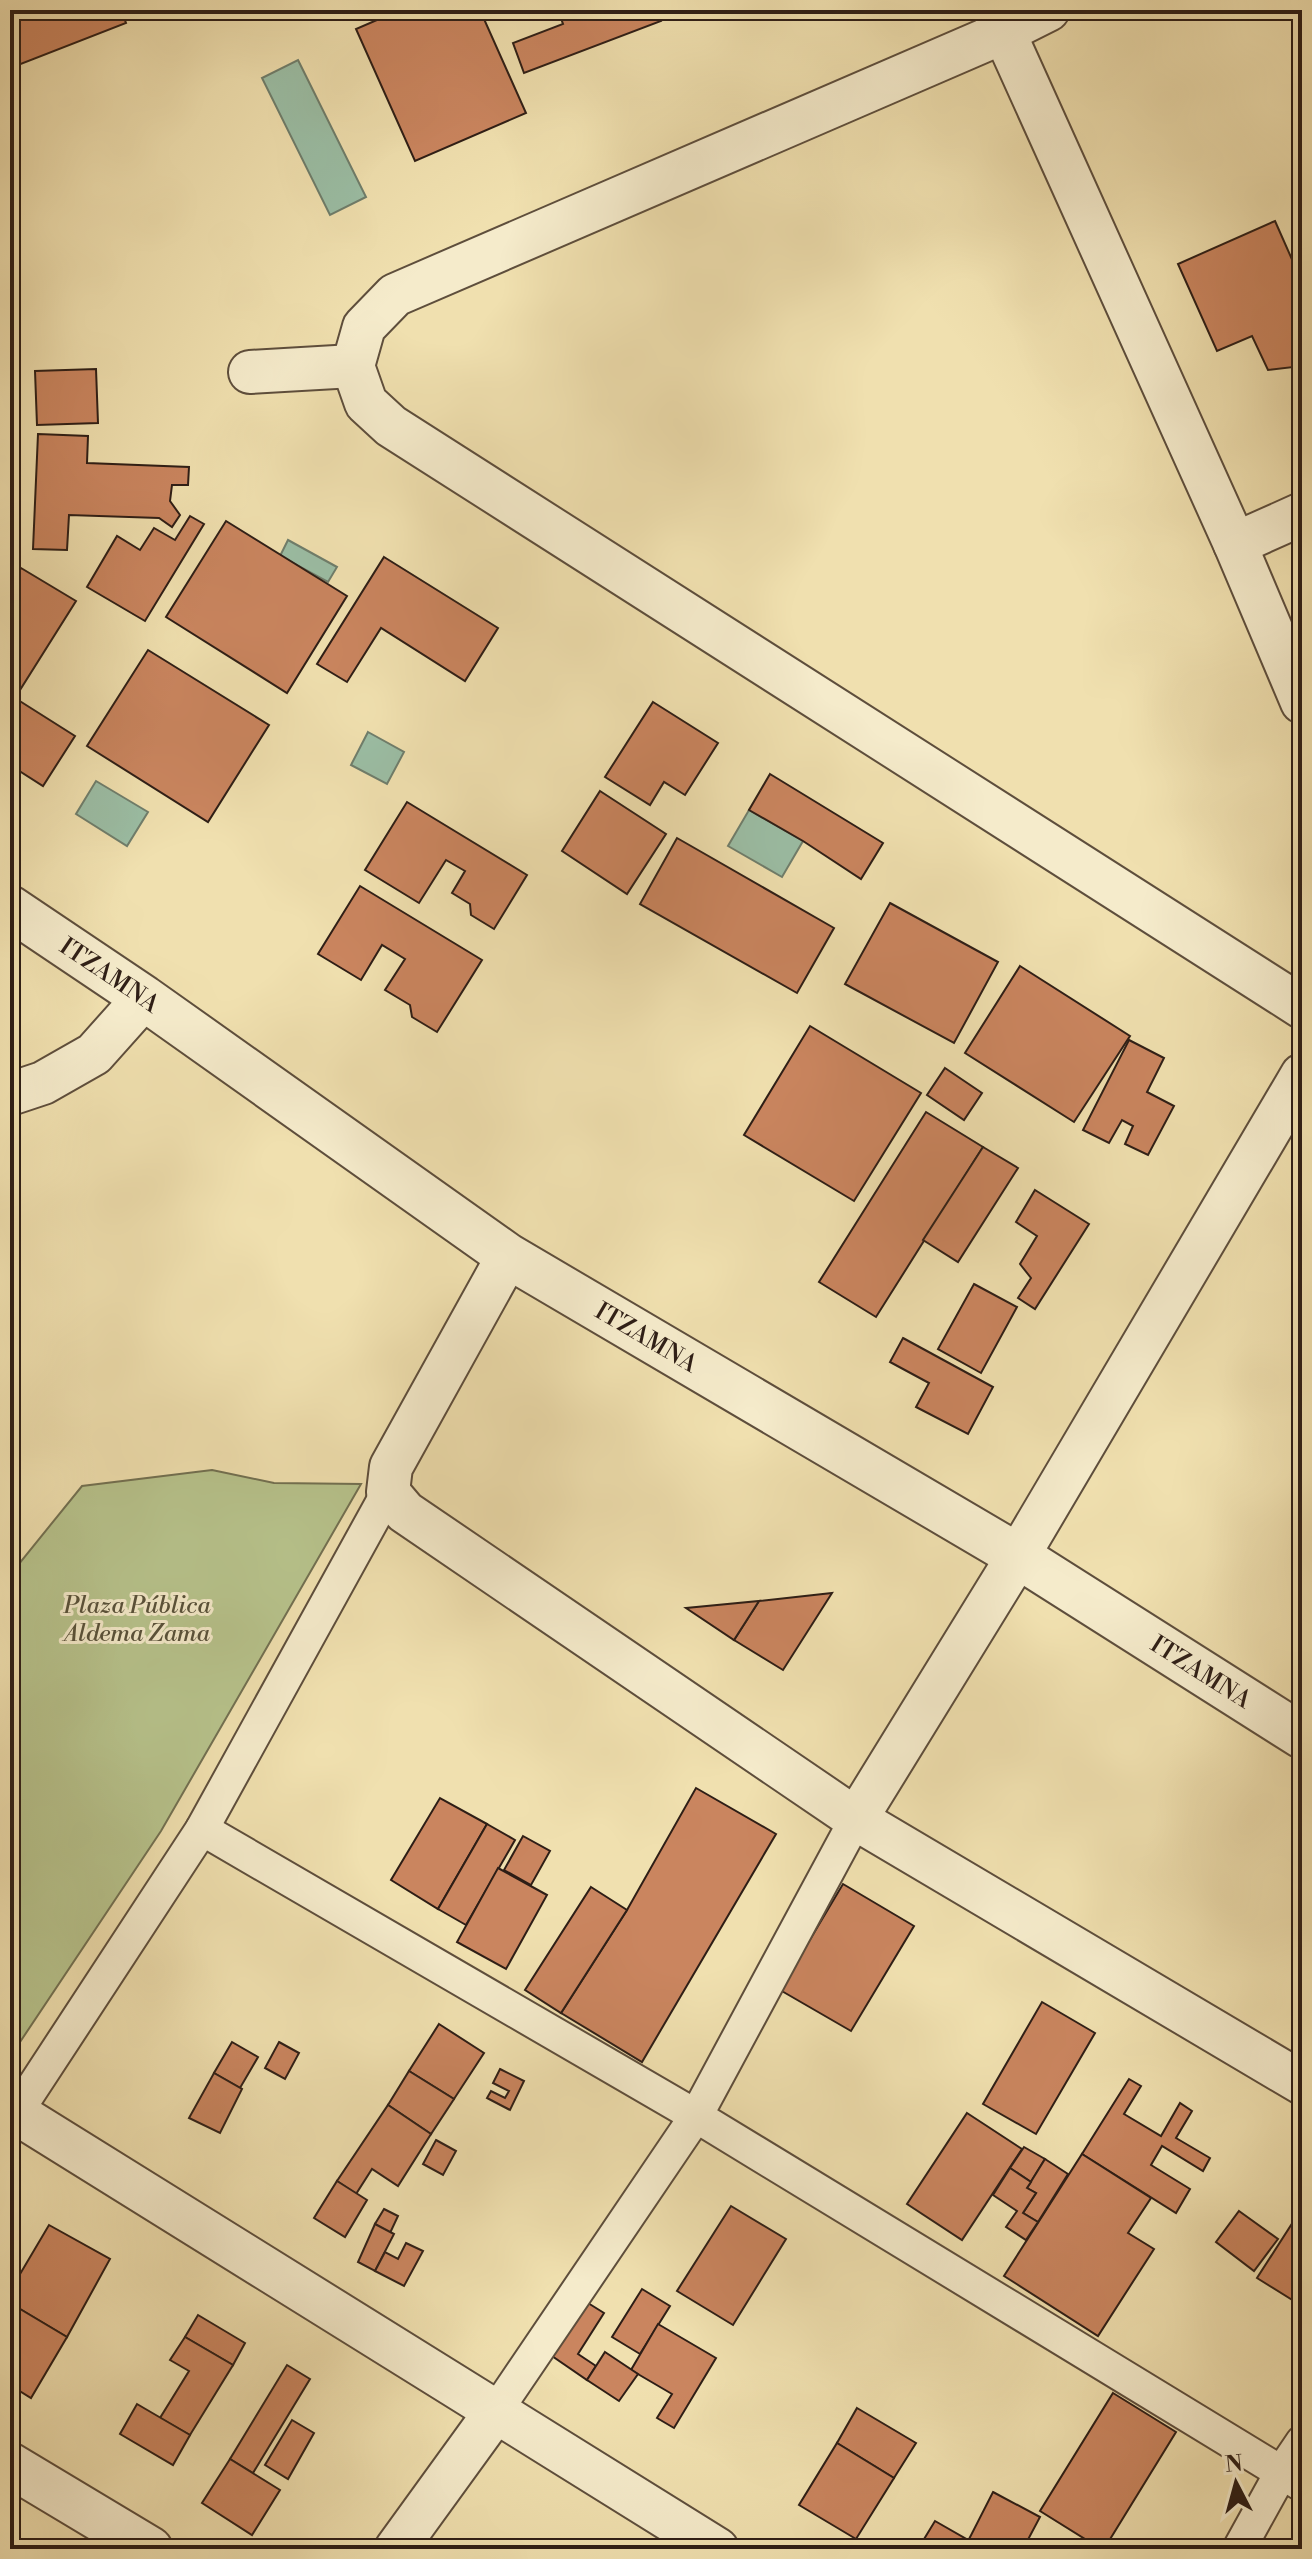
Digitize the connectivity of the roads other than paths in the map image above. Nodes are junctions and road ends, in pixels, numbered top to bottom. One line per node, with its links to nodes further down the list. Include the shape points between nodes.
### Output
1 (1048, 10): 2 (street)
2 (999, 21): 3 (street, via 395,295 364,327); 6 (street)
3 (353, 366): 4 (street); 10 (street, via 366,403 391,426)
4 (250, 372)
5 (1302, 514): 6 (street)
6 (1235, 544): 7 (street)
7 (1302, 702)
8 (10, 908): 9 (street, ITZAMNA)
9 (144, 998): 12 (street, via 94,1054 43,1083); 13 (street, ITZAMNA)
10 (1302, 1007)
11 (1302, 1075): 15 (street)
12 (10, 1094)
13 (508, 1256): 14 (street, via 391,1467); 15 (street, ITZAMNA)
14 (388, 1492): 17 (street, via 405,1512); 18 (street)
15 (1018, 1556): 16 (street, ITZAMNA); 17 (street)
16 (1302, 1736)
17 (856, 1819): 19 (street); 20 (street)
18 (202, 1829): 20 (street); 21 (street)
19 (1302, 2083)
20 (696, 2116): 22 (street); 25 (street)
21 (13, 2117): 22 (street)
22 (496, 2411): 27 (street); 28 (street)
23 (1302, 2442): 25 (street)
24 (10, 2465): 26 (street)
25 (1292, 2479): 29 (street)
26 (150, 2549)
27 (396, 2549)
28 (717, 2549)
29 (1239, 2549)

